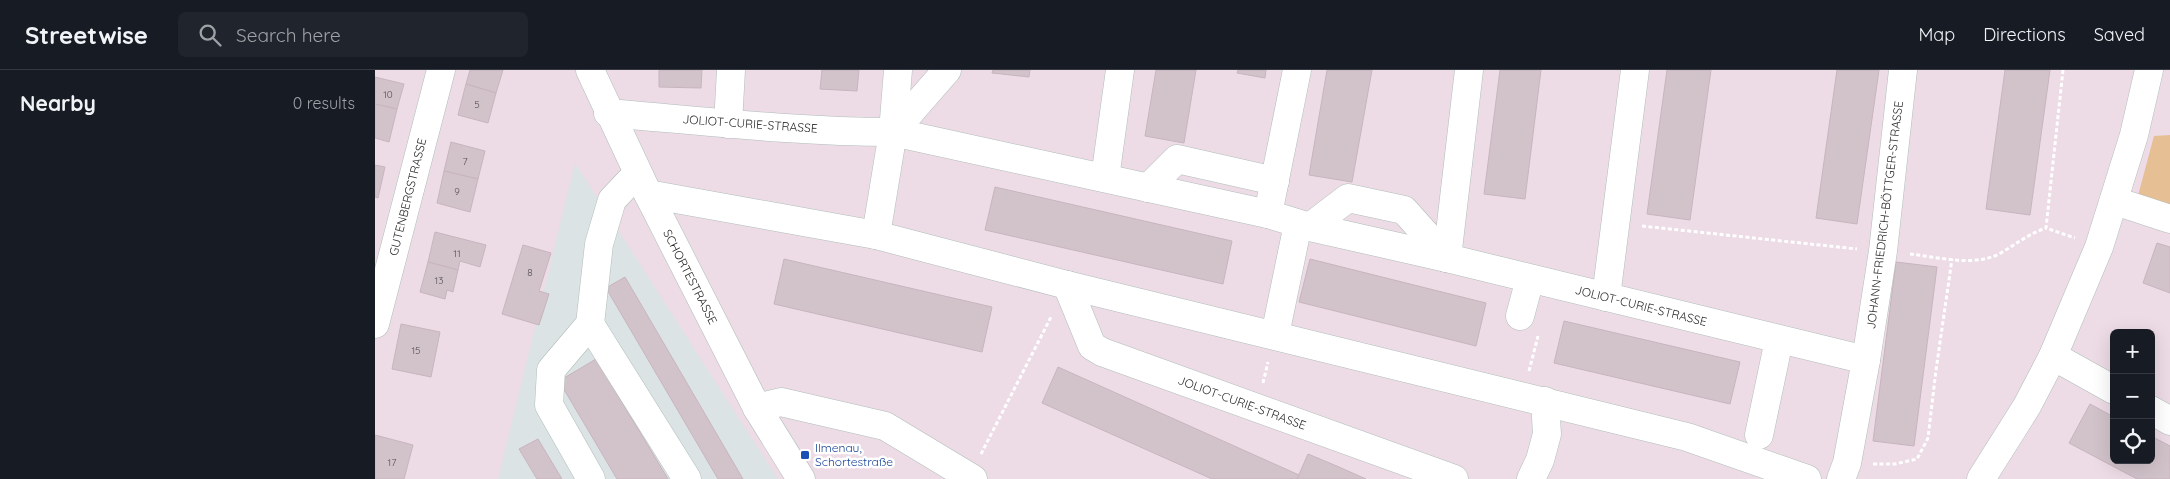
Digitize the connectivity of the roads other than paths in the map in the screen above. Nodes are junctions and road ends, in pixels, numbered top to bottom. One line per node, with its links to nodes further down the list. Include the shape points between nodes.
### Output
1 (441, 70): 28 (street, GUTENBERGSTRASSE)
2 (590, 70): 12 (street, SCHORTESTRASSE)
3 (731, 70): 13 (street)
4 (898, 70): 14 (street)
5 (947, 70): 14 (street)
6 (1120, 70): 15 (street)
7 (1297, 70): 16 (street)
8 (1469, 70): 24 (street)
9 (1635, 70): 27 (street)
10 (1903, 70): 34 (street, JOHANN-FRIEDRICH-BÖTTGER-STRASSE, via 1883,252)
11 (2149, 70): 19 (street)
12 (608, 113): 13 (street, JOLIOT-CURIE-STRASSE); 17 (street, SCHORTESTRASSE)
13 (728, 124): 14 (street, JOLIOT-CURIE-STRASSE)
14 (893, 132): 15 (street, JOLIOT-CURIE-STRASSE); 23 (street)
15 (1105, 178): 18 (street, JOLIOT-CURIE-STRASSE)
16 (1275, 181): 18 (street, via 1177,159); 20 (street)
17 (644, 186): 23 (street); 29 (street, via 629,182 612,200 599,244); 37 (street, SCHORTESTRASSE)
18 (1148, 188): 20 (street, JOLIOT-CURIE-STRASSE)
19 (2115, 201): 21 (street); 33 (street)
20 (1267, 214): 22 (street, JOLIOT-CURIE-STRASSE)
21 (2170, 220)
22 (1304, 225): 24 (street, JOLIOT-CURIE-STRASSE); 24 (street, via 1348,198 1404,210); 31 (street)
23 (877, 235): 26 (street)
24 (1447, 258): 25 (street, JOLIOT-CURIE-STRASSE)
25 (1531, 279): 27 (street, JOLIOT-CURIE-STRASSE); 30 (street)
26 (1067, 285): 31 (street); 46 (street, JOLIOT-CURIE-STRASSE, via 1093,346 1102,352)
27 (1606, 298): 32 (street, JOLIOT-CURIE-STRASSE)
28 (375, 324)
29 (590, 324): 43 (street, via 551,370 549,405); 44 (street)
30 (1530, 324)
31 (1275, 335): 36 (street)
32 (1779, 340): 34 (street, JOLIOT-CURIE-STRASSE); 40 (street)
33 (2053, 356): 35 (street); 49 (street, via 2027,406)
34 (1866, 360): 41 (street)
35 (2110, 388)
36 (1534, 399): 47 (street, via 1547,434); 48 (street, via 1687,437)
37 (757, 408): 42 (street, via 781,402 885,426); 45 (street, SCHORTESTRASSE)
38 (2155, 412): 39 (street)
39 (2170, 420)
40 (1759, 435)
41 (1844, 471)
42 (971, 478)
43 (591, 479)
44 (687, 479)
45 (801, 479)
46 (1454, 479)
47 (1531, 479)
48 (1807, 479)
49 (1981, 479)

